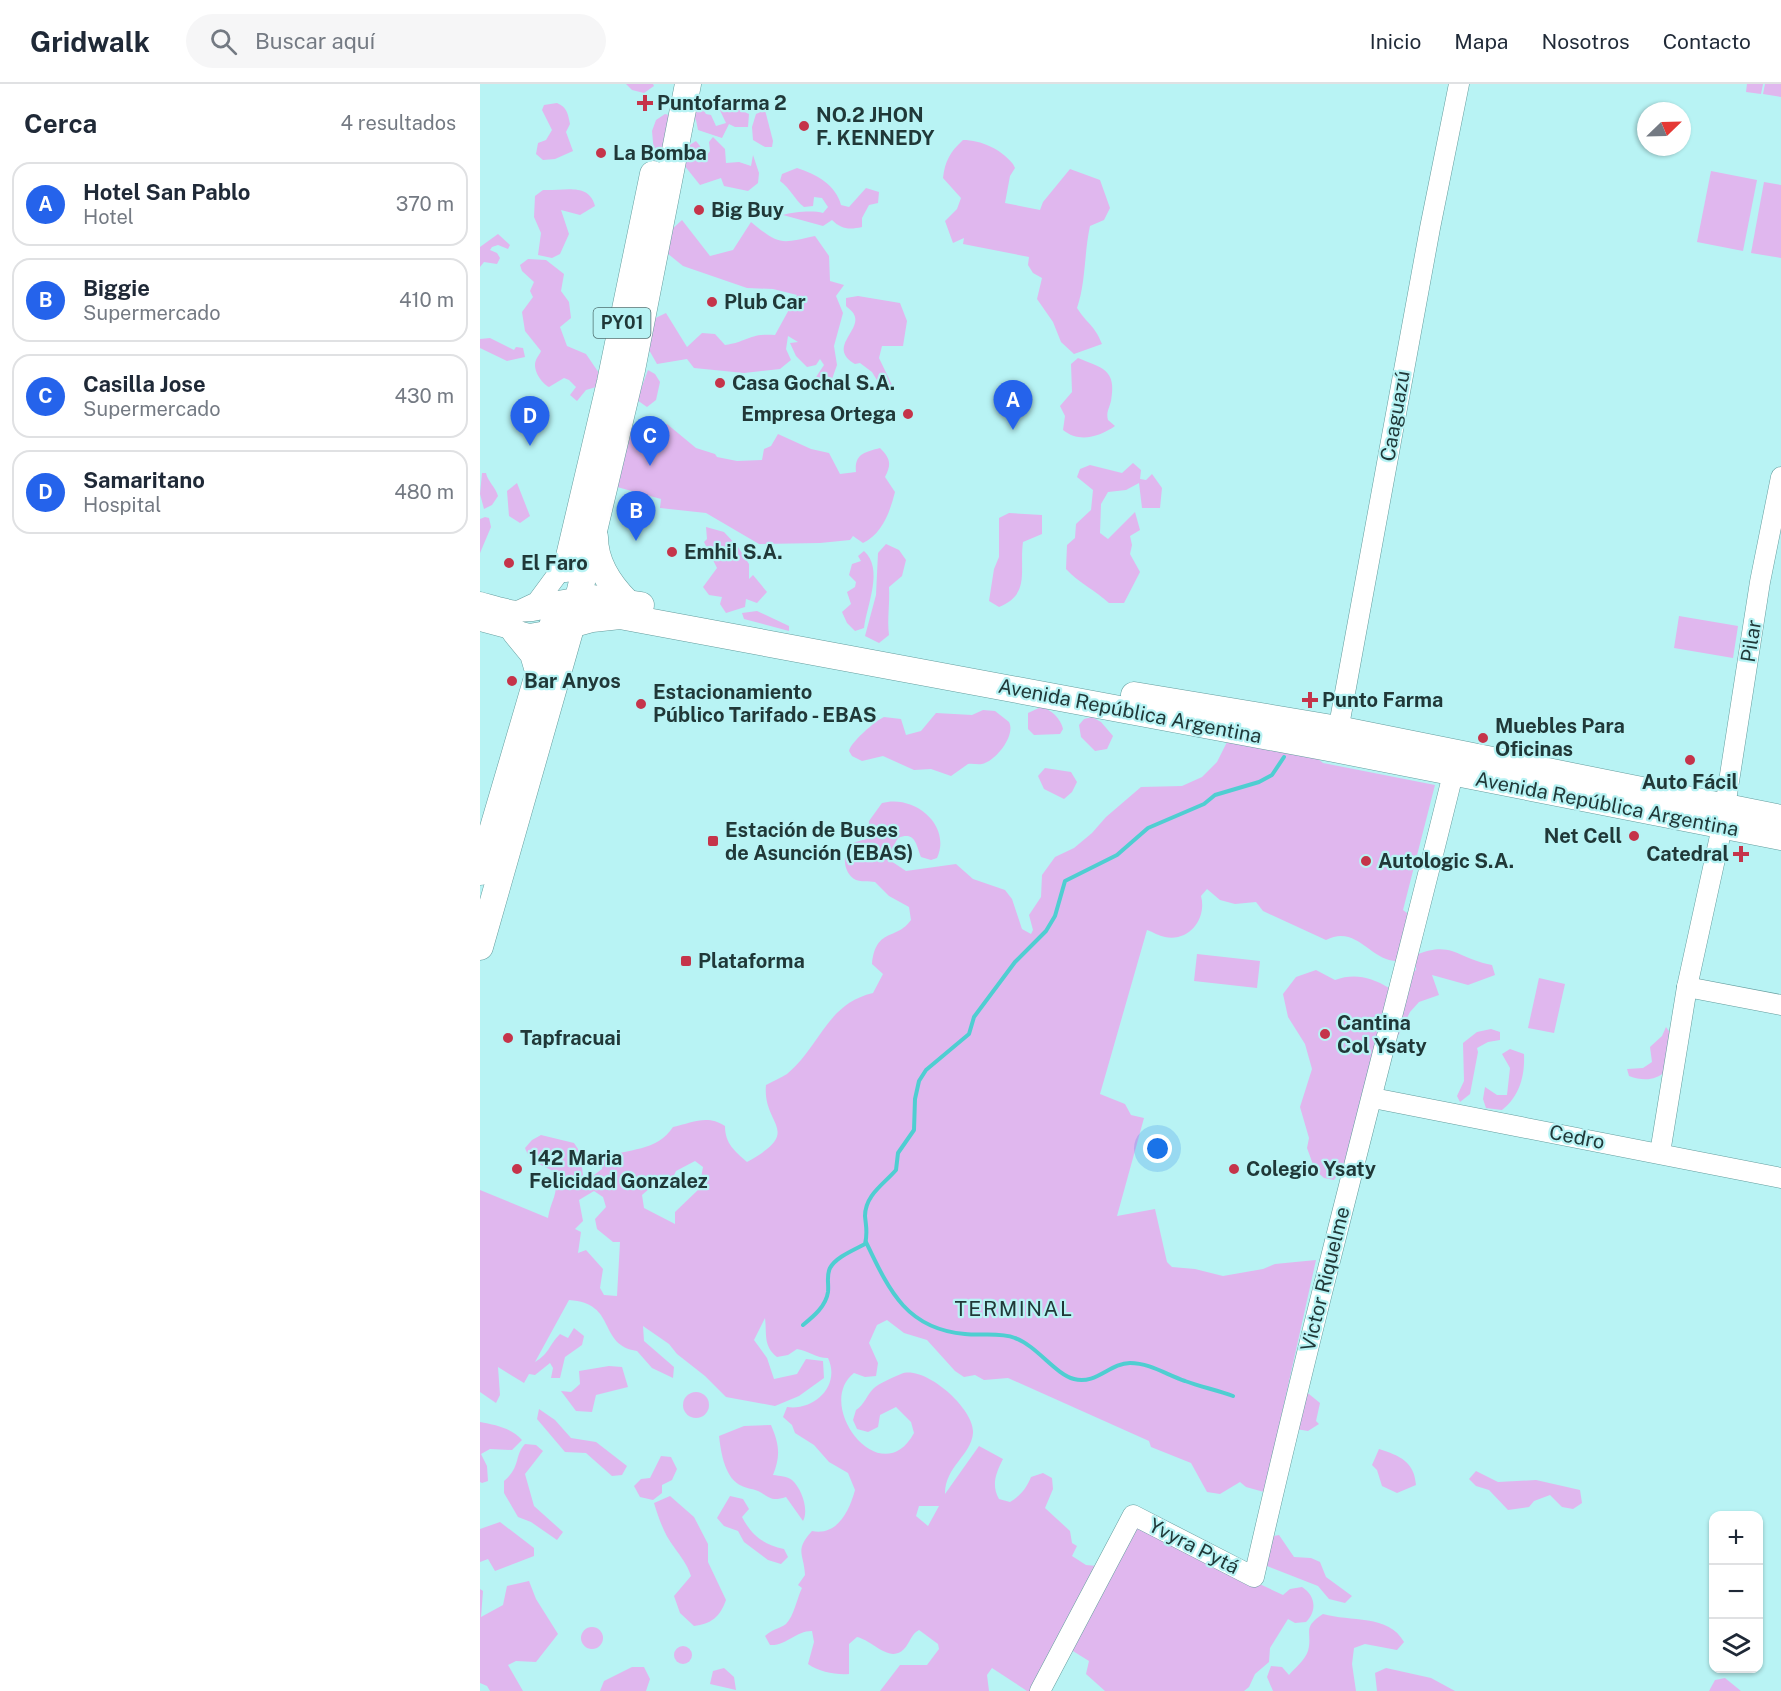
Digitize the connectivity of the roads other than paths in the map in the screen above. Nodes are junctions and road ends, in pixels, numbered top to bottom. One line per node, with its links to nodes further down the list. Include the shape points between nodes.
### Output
1 (672, 84): 6 (highway, PY01, via 610,382)
2 (688, 84): 5 (highway, PY01, via 632,370)
3 (1459, 84): 13 (street, Caaguazú)
4 (1781, 477): 16 (street, Pilar, via 1760,582)
5 (595, 525): 8 (highway, via 595,551 616,591); 11 (highway, PY01)
6 (568, 560): 10 (street, via 537,602); 11 (highway, PY01)
7 (480, 602): 10 (street, Avenida República Argentina)
8 (619, 609): 11 (highway, Avenida República Argentina); 13 (highway, Avenida República Argentina, via 1035,679)
9 (480, 621): 10 (street, Avenida República Argentina)
10 (515, 621): 11 (street, Avenida República Argentina, via 539,612); 11 (street, Avenida República Argentina, via 529,634); 12 (highway)
11 (565, 622): 12 (highway, PY01); 19 (highway, PY01)
12 (538, 671): 14 (highway, PY01)
13 (1336, 739): 15 (highway, Avenida República Argentina); 16 (highway, Avenida República Argentina)
14 (517, 747): 19 (highway, via 517,769 498,841); 20 (highway, PY01)
15 (1453, 774): 16 (highway, Avenida República Argentina); 24 (street, Victor Riquelme)
16 (1723, 817): 17 (highway, Avenida República Argentina); 18 (highway, Avenida República Argentina); 22 (street, Pilar)
17 (1781, 818)
18 (1781, 837)
19 (509, 850): 21 (highway, PY01)
20 (480, 872)
21 (480, 947)
22 (1687, 987): 23 (street); 25 (street, Pilar)
23 (1781, 1005)
24 (1373, 1098): 25 (street, Cedro); 27 (street, Victor Riquelme, via 1326,1269)
25 (1660, 1153): 26 (street, Cedro)
26 (1781, 1178)
27 (1254, 1577): 28 (street, Yvyra Pytá, via 1133,1515)
28 (1040, 1691)

